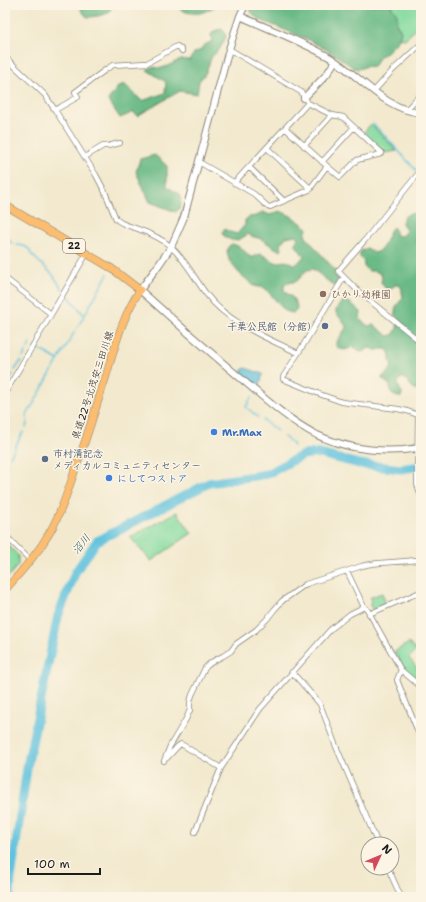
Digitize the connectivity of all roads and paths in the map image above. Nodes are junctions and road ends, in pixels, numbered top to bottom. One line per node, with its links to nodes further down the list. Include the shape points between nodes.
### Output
1 (245, 5): 2 (street)
2 (240, 16): 4 (street); 7 (street)
3 (421, 44): 8 (street)
4 (229, 49): 10 (street, via 301,92); 21 (street)
5 (182, 51): 11 (street, via 177,46 147,62 108,68 75,92 78,97)
6 (5, 58): 11 (street, via 45,95)
7 (335, 61): 8 (street); 10 (street)
8 (374, 91): 12 (street)
9 (421, 94): 12 (street)
10 (306, 101): 14 (street); 16 (street)
11 (56, 110): 20 (street)
12 (406, 110): 13 (street)
13 (421, 113)
14 (332, 115): 15 (street, via 343,117); 18 (street)
15 (354, 127): 22 (street); 23 (street, via 382,153 357,160 340,177)
16 (285, 128): 18 (street); 19 (street)
17 (120, 143): 20 (street, via 103,146)
18 (304, 146): 22 (street)
19 (267, 148): 24 (street); 27 (street)
20 (85, 157): 30 (street, via 105,192 116,219)
21 (199, 162): 26 (street); 30 (street, via 184,217)
22 (322, 162): 23 (street)
23 (327, 166): 27 (street)
24 (249, 167): 26 (street); 28 (street)
25 (421, 170): 33 (street, via 338,271)
26 (234, 183): 28 (street, via 254,194 268,207)
27 (311, 188): 28 (street)
28 (284, 201)
29 (5, 206): 31 (main road, 22)
30 (171, 247): 34 (street); 39 (street, via 207,295 231,318)
31 (87, 253): 34 (main road, 22); 35 (street)
32 (5, 278): 35 (street)
33 (344, 278): 37 (street); 39 (street)
34 (140, 290): 42 (street, via 258,393 292,420 317,435 344,445 371,450); 46 (main road, 県道22号北茂安三田川線, via 116,340 85,442 59,514 45,540)
35 (51, 314): 40 (street)
36 (421, 335): 37 (street)
37 (417, 339): 38 (street)
38 (421, 347)
39 (298, 353): 41 (street, via 283,379 342,402 398,409)
40 (5, 393)
41 (420, 416): 42 (street)
42 (419, 448): 43 (street)
43 (418, 476): 44 (street, via 416,484)
44 (421, 496)
45 (5, 535): 46 (street)
46 (30, 560): 49 (main road, 県道22号北茂安三田川線)
47 (416, 560): 48 (street, via 368,564)
48 (347, 570): 51 (street); 57 (street, via 306,584 282,601 256,630 236,644 231,651 205,668 192,695 190,710 164,761 181,744)
49 (5, 590)
50 (421, 594): 52 (street, via 418,593)
51 (364, 607): 52 (street); 54 (street, via 331,629)
52 (369, 614): 53 (street)
53 (401, 670): 55 (street); 56 (street, via 396,680)
54 (292, 672): 57 (street, via 260,709); 59 (street, via 320,704)
55 (421, 686)
56 (421, 739)
57 (221, 768): 58 (street)
58 (195, 832)
59 (375, 836)
60 (392, 876): 61 (street)
61 (401, 897)

